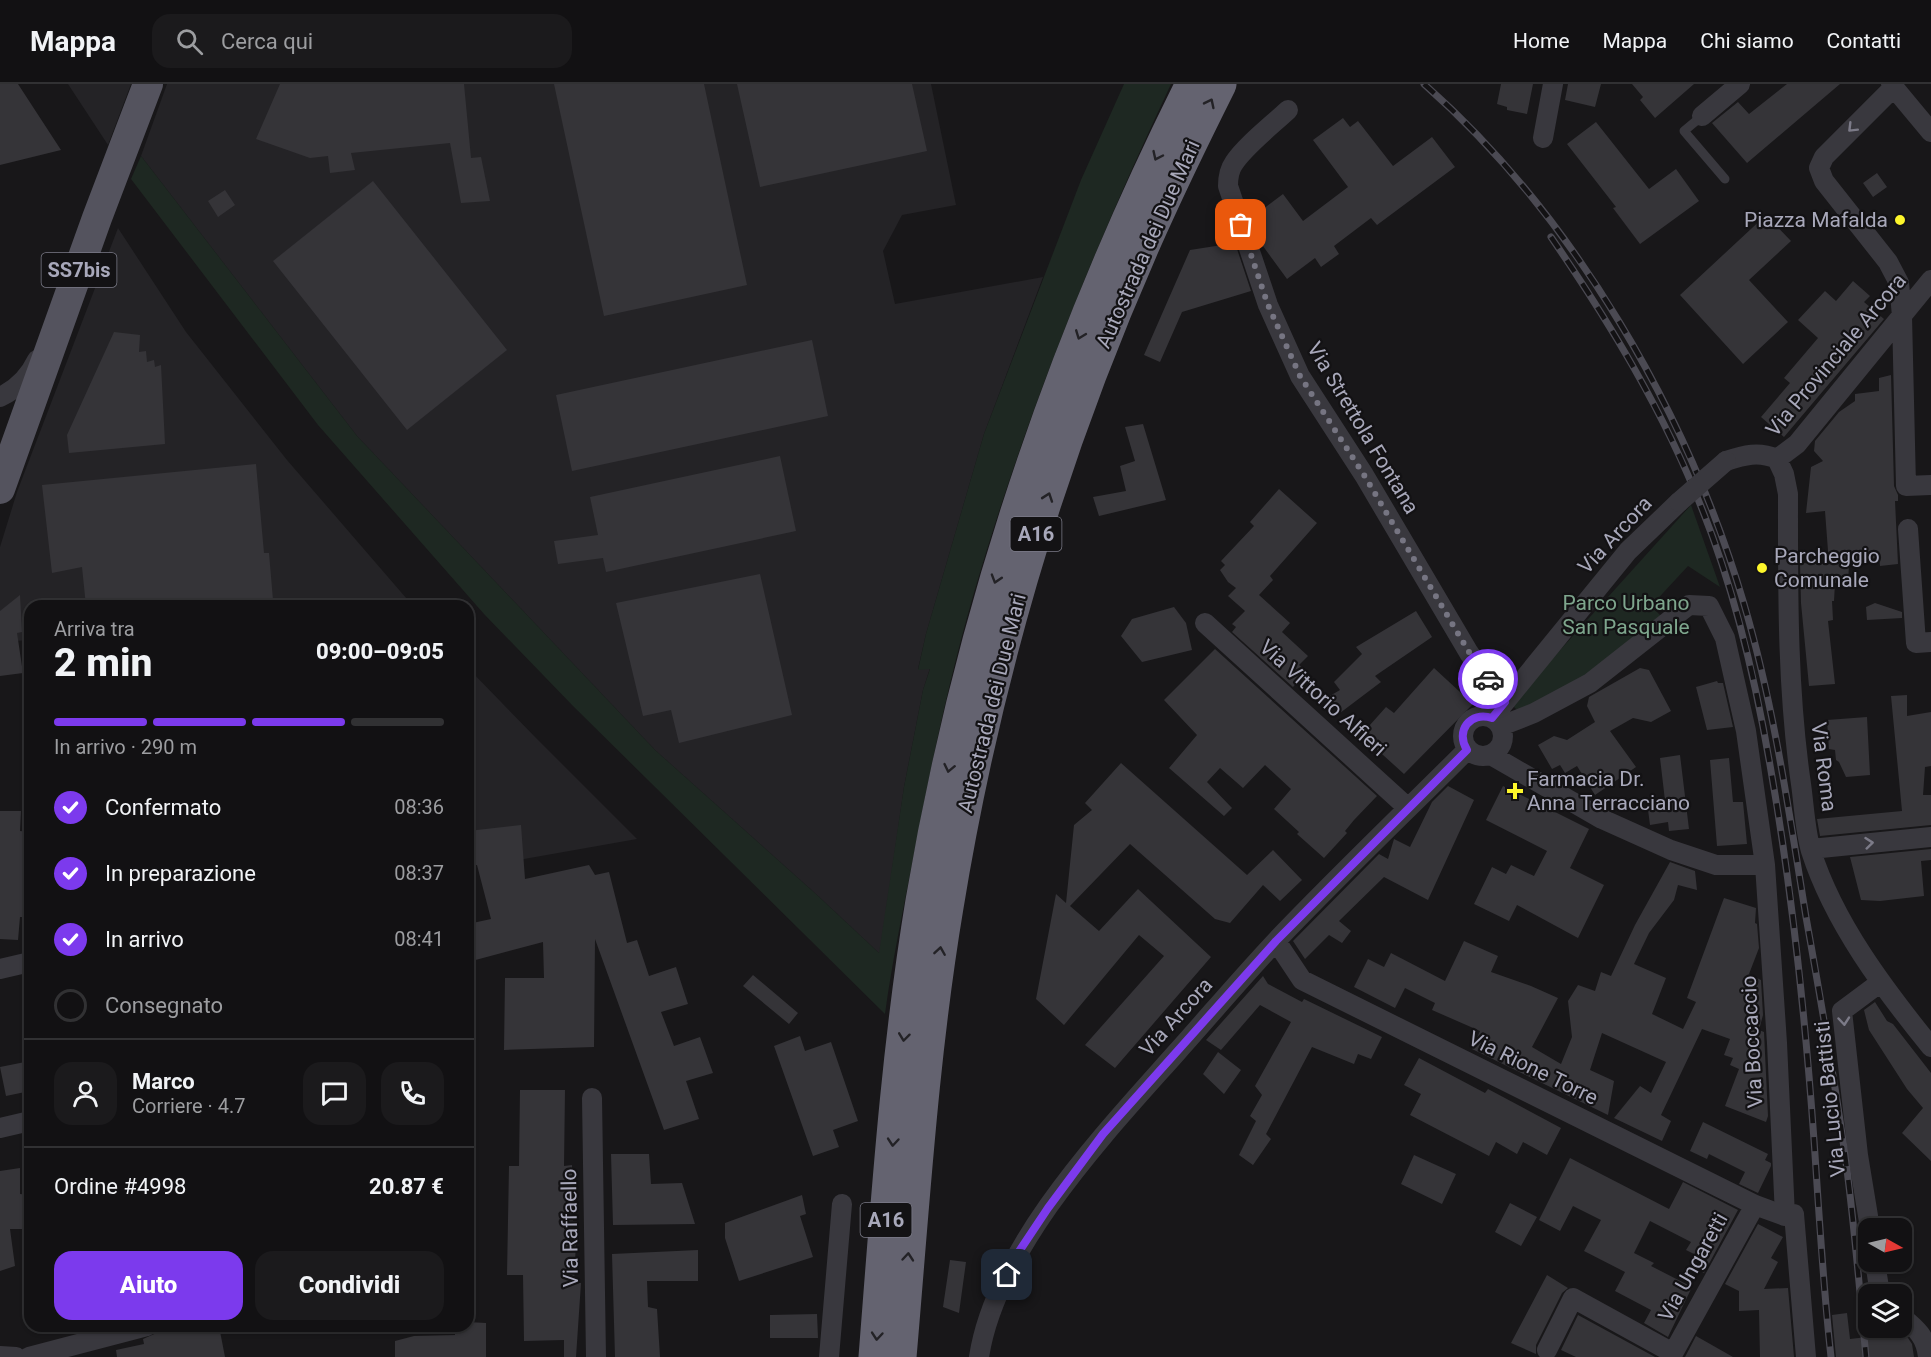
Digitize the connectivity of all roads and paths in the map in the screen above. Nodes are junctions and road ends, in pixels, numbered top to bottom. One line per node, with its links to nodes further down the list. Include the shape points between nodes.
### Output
1 (148, 84): 14 (main road, SS7bis)
2 (1192, 84): 34 (highway, Autostrada dei Due Mari / A16, one-way to 34, via 1128,218 1089,312 1052,407 989,603 963,700 922,901)
3 (1220, 84): 34 (highway, Autostrada dei Due Mari / A16, one-way to 3, via 947,906 968,795 1013,610 1042,513 1150,229)
4 (1553, 84): 10 (street)
5 (1740, 84): 8 (street)
6 (1893, 86): 9 (street); 13 (street, one-way to 13, via 1824,157 1820,168 1824,181 1888,262 1899,283)
7 (1288, 110): 22 (street, Via Strettola Fontana, via 1242,154 1228,176 1268,305 1300,376 1469,652)
8 (1702, 116): 11 (lane, via 1684,131)
9 (1931, 132)
10 (1543, 138)
11 (1725, 179)
12 (1931, 280): 13 (street, Via Provinciale Arcora)
13 (1902, 316): 16 (street, Via Provinciale Arcora, via 1797,444); 17 (street, via 1906,486)
14 (61, 323): 15 (street, via 44,342 28,375); 18 (main road, SS7bis)
15 (0, 397)
16 (1777, 459): 22 (street, Via Arcora, bridge, via 1754,454 1726,461 1679,502 1628,551); 28 (street, Via Roma, via 1788,494 1795,742)
17 (1931, 485)
18 (0, 489)
19 (1908, 529): 21 (street, via 1916,643)
20 (1205, 623): 26 (street, Via Vittorio Alfieri)
21 (1931, 642)
22 (1505, 702): 23 (street, Via Arcora)
23 (1496, 722): 24 (street, via 1478,716 1467,724 1462,736); 25 (street, Via Arcora, via 1503,740); 29 (street, Via Boccaccio, via 1534,712 1590,683 1689,605 1709,606 1725,638 1746,731)
24 (1467, 750): 25 (street, via 1478,756); 26 (street, Via Arcora)
25 (1491, 755): 29 (street, via 1602,819 1671,850 1716,865)
26 (1408, 808): 30 (street, Via Arcora)
27 (1931, 837): 28 (street, one-way to 27)
28 (1811, 849): 33 (street, Via Roma, via 1834,907)
29 (1765, 865): 42 (street, Via Boccaccio)
30 (1276, 941): 41 (street, Via Rione Torre, via 1302,980); 55 (street, Via Arcora, via 1103,1134 1048,1208 1010,1269 992,1307)
31 (24, 963): 32 (street)
32 (0, 969)
33 (1881, 982): 35 (street, Via Roma); 43 (street, Via Lucio Battisti, one-way to 43, via 1842,1011)
34 (920, 1000): 36 (highway, Autostrada dei Due Mari / A16)
35 (1931, 1047)
36 (910, 1093): 53 (highway, Autostrada dei Due Mari / A16, one-way to 53); 54 (highway, Autostrada dei Due Mari / A16, one-way to 36)
37 (592, 1098): 51 (street, Via Raffaello)
38 (24, 1122): 39 (street)
39 (0, 1128)
40 (842, 1204): 52 (street)
41 (1755, 1205): 42 (street, Via Rione Torre); 47 (street, Via Ungaretti)
42 (1785, 1216): 56 (street, via 1794,1214)
43 (1868, 1218)
44 (1912, 1324): 57 (street, via 1924,1338)
45 (124, 1332): 50 (street)
46 (1547, 1350): 47 (street, Via Ungaretti, via 1573,1298)
47 (1672, 1355)
48 (0, 1356): 49 (street)
49 (16, 1357)
50 (29, 1357)
51 (596, 1357)
52 (829, 1357)
53 (875, 1357)
54 (900, 1357)
55 (979, 1357)
56 (1806, 1357)
57 (1929, 1357)

